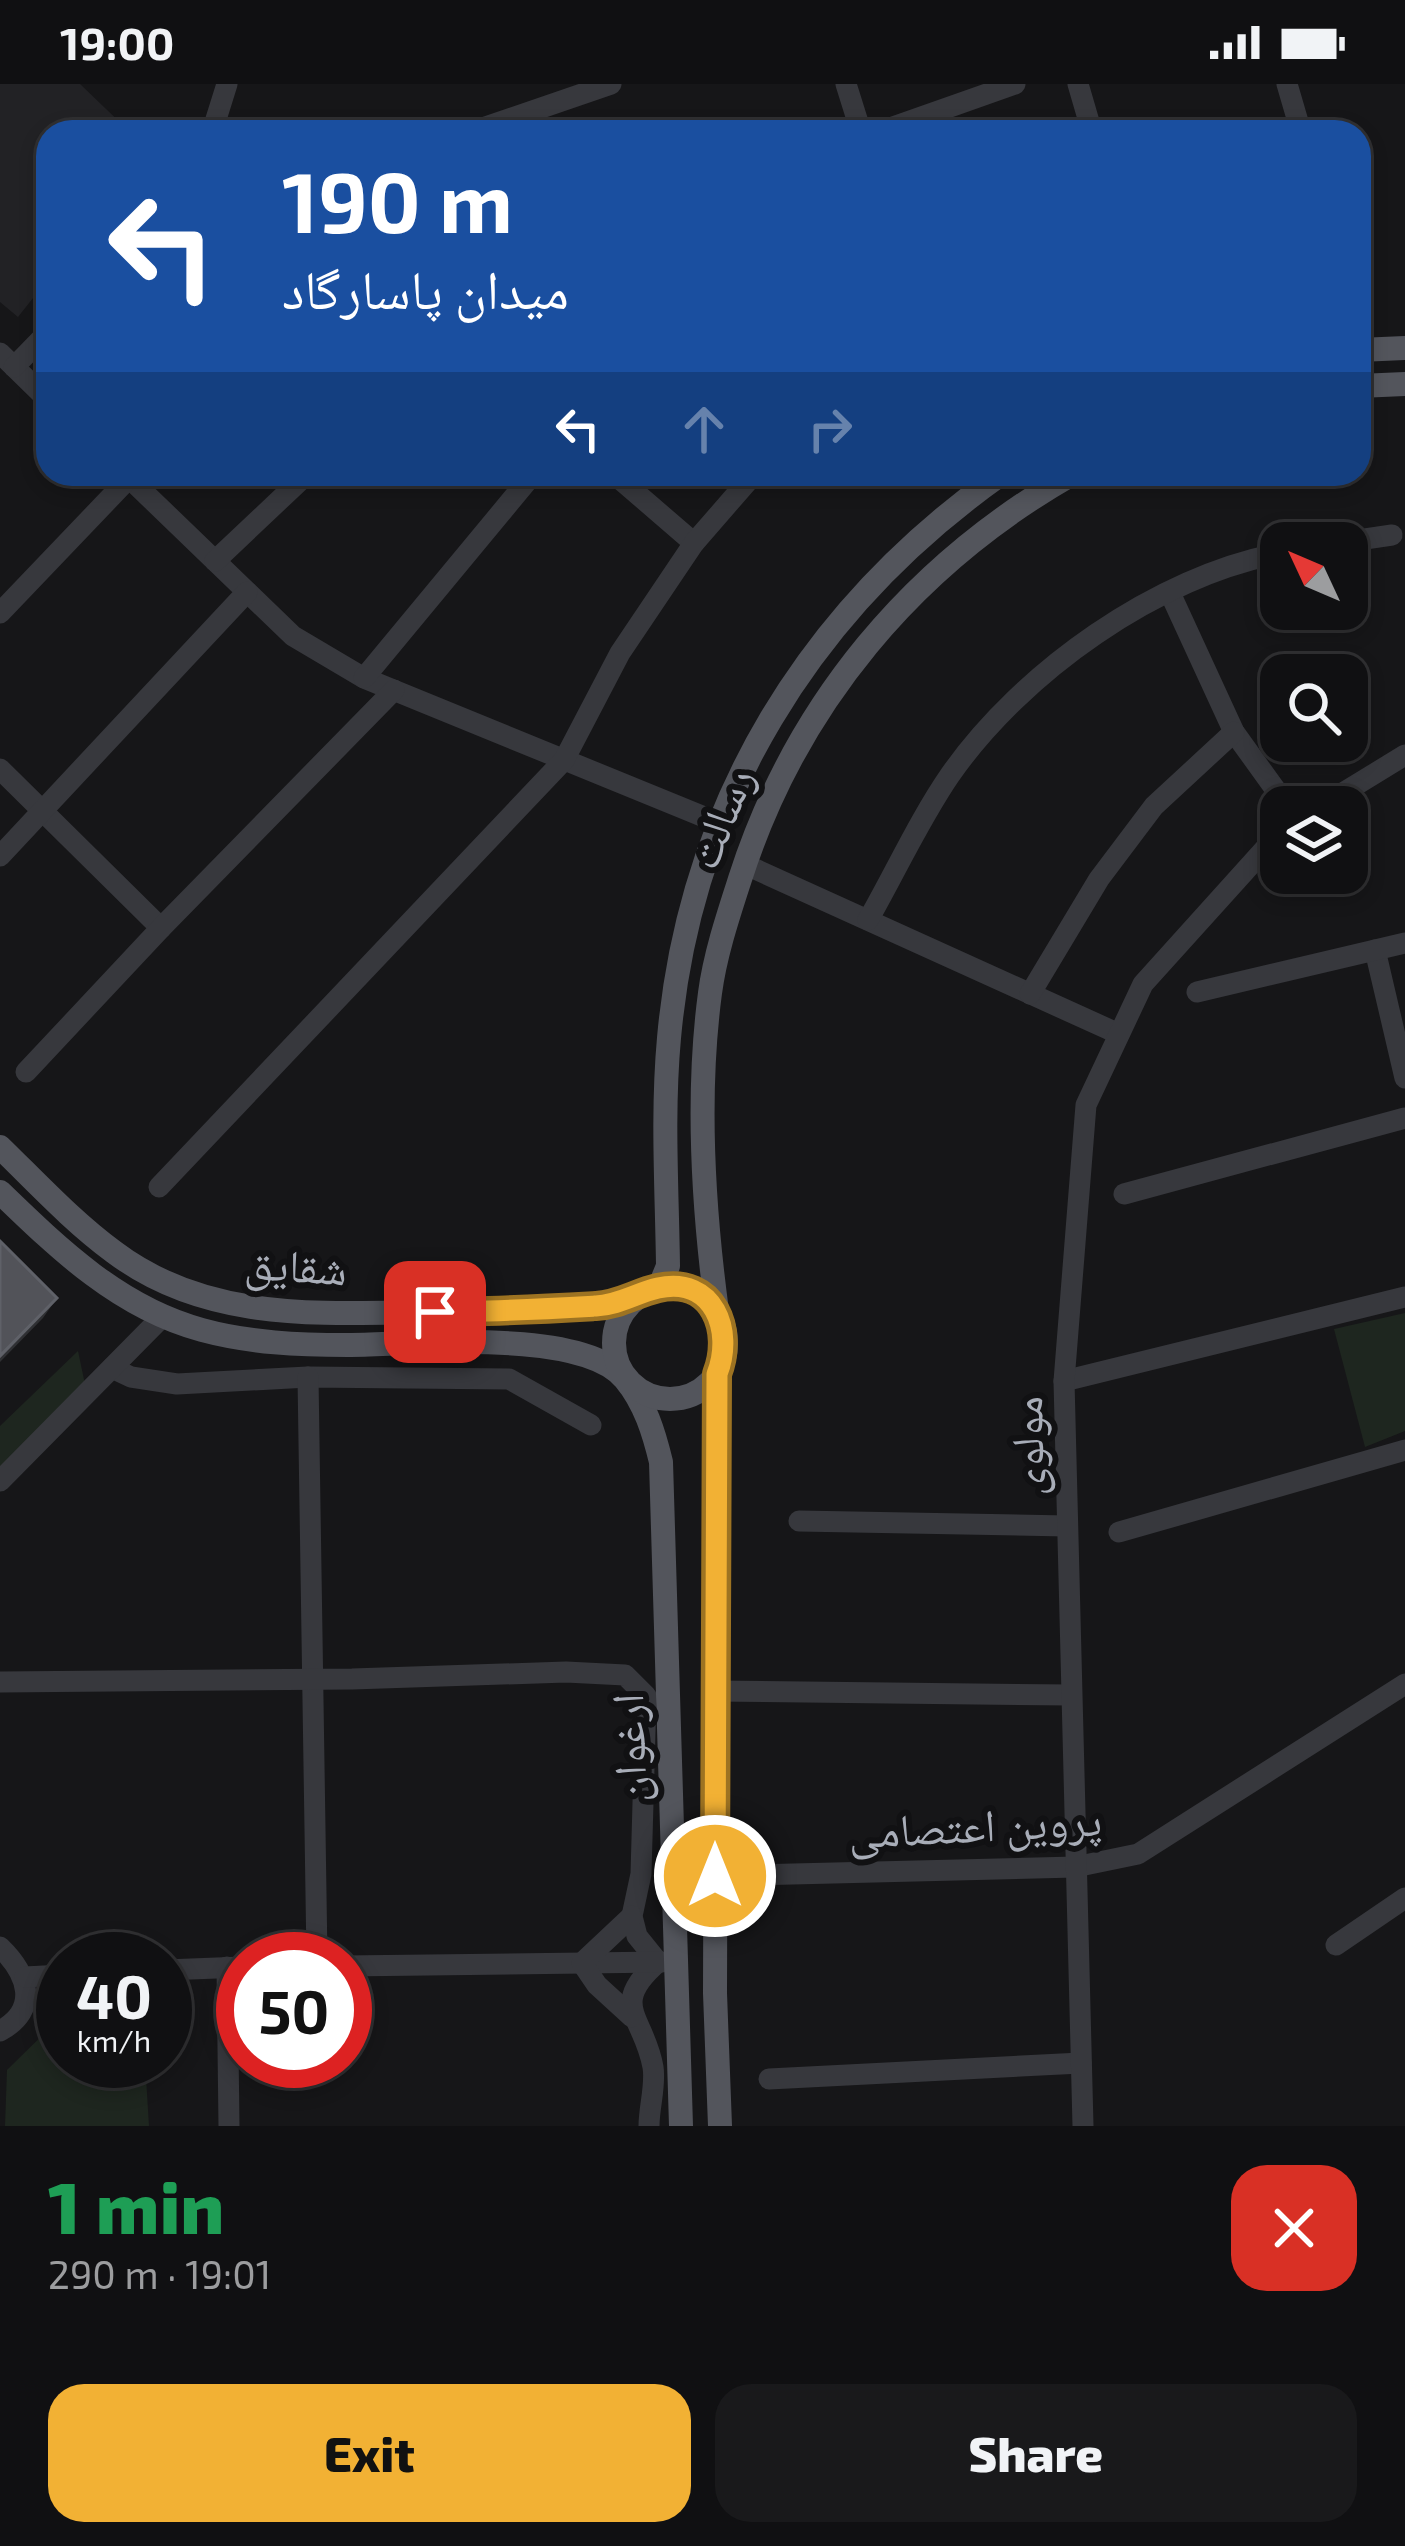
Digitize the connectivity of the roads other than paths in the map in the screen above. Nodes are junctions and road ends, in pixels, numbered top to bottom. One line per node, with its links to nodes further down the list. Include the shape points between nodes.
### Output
1 (226, 84): 7 (street)
2 (846, 84): 9 (street)
3 (1015, 84): 10 (street)
4 (1078, 84): 11 (street)
5 (1288, 84): 12 (street)
6 (606, 85): 8 (street)
7 (216, 120)
8 (505, 120)
9 (857, 120)
10 (913, 120)
11 (1088, 120)
12 (1298, 120)
13 (36, 339): 16 (street)
14 (1371, 347): 15 (main road)
15 (1405, 348)
16 (4, 357): 19 (street)
17 (1405, 384): 18 (main road)
18 (1371, 385)
19 (36, 388)
20 (118, 486): 37 (street)
21 (137, 486): 34 (street)
22 (294, 486): 34 (street)
23 (523, 486): 38 (street)
24 (628, 486): 32 (street)
25 (744, 486): 32 (street)
26 (967, 486): 47 (main road, رسالت, via 814,651 749,754)
27 (970, 486): 29 (main road)
28 (1053, 486): 29 (main road, رسالت)
29 (991, 525): 50 (main road, رسالت, via 888,617 843,673 807,724)
30 (1392, 535): 31 (street)
31 (1368, 539)
32 (694, 543): 42 (street, via 620,653)
33 (1260, 558): 36 (street)
34 (215, 561): 35 (street)
35 (247, 592): 38 (street, via 293,636); 46 (street)
36 (1170, 593): 40 (street); 51 (street, via 1071,653 1002,712 950,776)
37 (0, 613)
38 (364, 678): 39 (street)
39 (394, 690): 42 (street); 52 (street)
40 (1234, 732): 44 (street); 56 (street, via 1154,806)
41 (1405, 755): 45 (street)
42 (564, 760): 47 (street); 62 (street)
43 (0, 769): 46 (street)
44 (1273, 786)
45 (1354, 786)
46 (42, 811): 49 (street); 52 (street)
47 (719, 823): 65 (main road, رسالت, via 676,981 666,1113 668,1267)
48 (1260, 854): 57 (street, مولوی, via 1143,984)
49 (0, 856)
50 (744, 864): 51 (street); 67 (main road, رسالت, via 710,992 705,1220)
51 (868, 920): 56 (street)
52 (160, 928): 58 (street)
53 (1405, 943): 54 (street)
54 (1375, 950): 55 (street); 59 (street)
55 (1197, 992)
56 (1030, 994): 57 (street)
57 (1119, 1034): 73 (street, مولوی, via 1086,1105)
58 (26, 1072)
59 (1405, 1078)
60 (1405, 1118): 64 (street)
61 (0, 1147): 65 (main road, شقایق, via 113,1252 210,1300 291,1312 456,1312 615,1305)
62 (159, 1187)
63 (0, 1192): 68 (main road, شقایق, via 94,1277)
64 (1124, 1194)
65 (648, 1292): 67 (main road, via 680,1287); 71 (main road, via 622,1313 614,1334)
66 (1405, 1297): 73 (street)
67 (717, 1311): 70 (main road, via 726,1352)
68 (162, 1317): 69 (street); 71 (main road, شقایق, via 238,1339 287,1343 528,1344 569,1351)
69 (112, 1368): 72 (street, via 177,1384); 76 (street)
70 (717, 1374): 71 (main road, via 681,1399 640,1391); 83 (main road, ارغوان)
71 (623, 1376): 92 (main road, ارغوان, via 662,1462)
72 (308, 1377): 74 (street, via 509,1379); 80 (street)
73 (1064, 1381): 78 (street, مولوی)
74 (592, 1425)
75 (1405, 1450): 79 (street)
76 (0, 1481)
77 (799, 1521): 78 (street)
78 (1067, 1526): 84 (street, مولوی)
79 (1119, 1532)
80 (312, 1680): 81 (street); 88 (street, via 605,1674 638,1684 646,1696 641,1874); 89 (street)
81 (0, 1682)
82 (1405, 1684): 85 (street, پروین اعتصامی, via 1138,1854)
83 (715, 1691): 84 (street); 86 (main road, ارغوان)
84 (1071, 1695): 85 (street, مولوی)
85 (1075, 1867): 86 (street, پروین اعتصامی); 99 (street, مولوی)
86 (715, 1876): 105 (main road, ارغوان)
87 (1405, 1898): 90 (street)
88 (632, 1916): 92 (street, via 637,1936); 93 (street)
89 (316, 1932)
90 (1336, 1945)
91 (0, 1946): 96 (street)
92 (667, 1962): 93 (street); 97 (street, via 638,1980); 104 (main road, ارغوان)
93 (582, 1963): 94 (street); 97 (street)
94 (372, 1966)
95 (36, 1976): 96 (street)
96 (25, 1977): 98 (street, via 25,2006)
97 (632, 2017): 103 (street, via 654,2070)
98 (0, 2031)
99 (1081, 2063): 100 (street); 106 (street, مولوی)
100 (769, 2079)
101 (230, 2088): 102 (street)
102 (229, 2126)
103 (649, 2126)
104 (681, 2126)
105 (720, 2126)
106 (1083, 2126)

